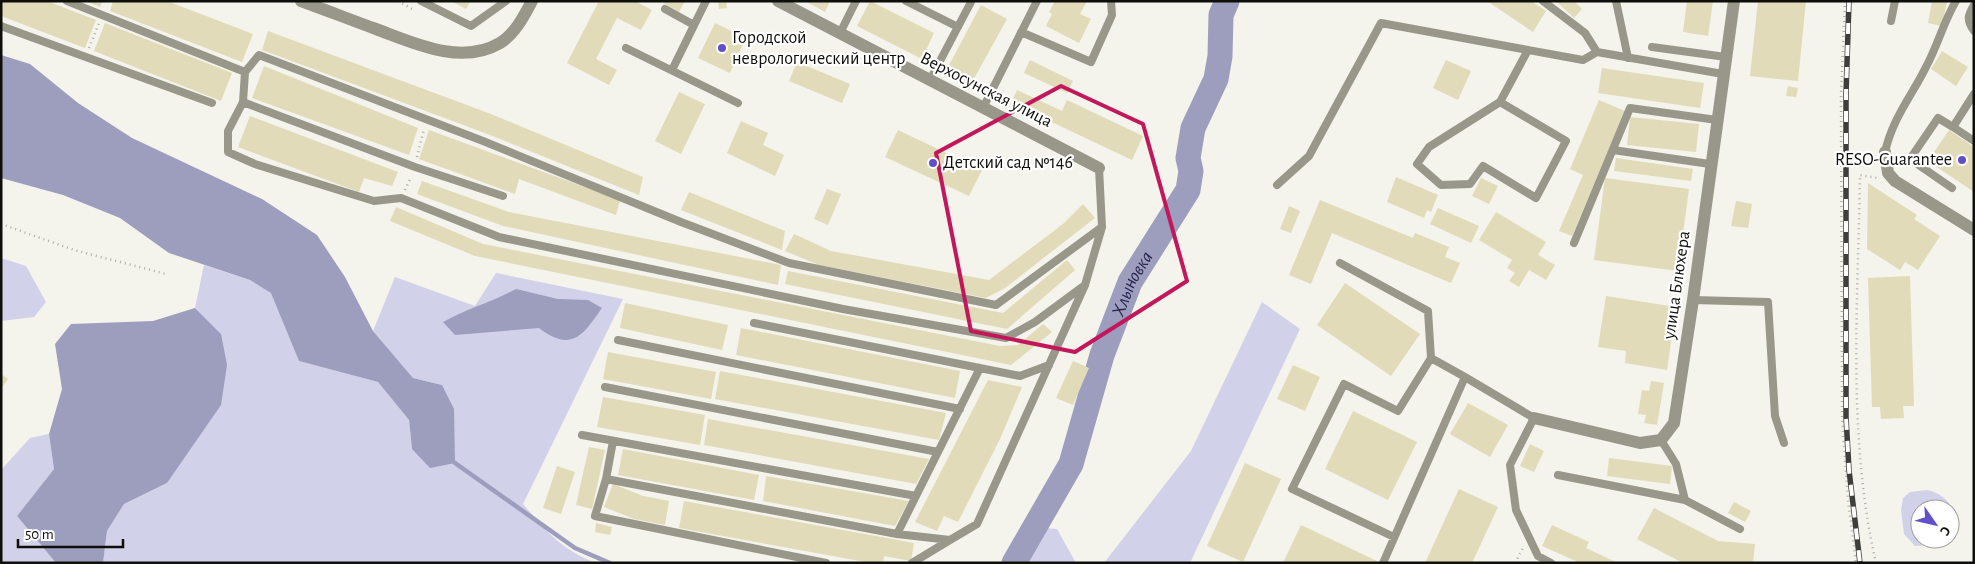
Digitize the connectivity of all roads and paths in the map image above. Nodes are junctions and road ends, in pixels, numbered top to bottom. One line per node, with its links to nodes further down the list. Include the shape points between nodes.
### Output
1 (67, 1): 21 (lane)
2 (301, 1): 5 (street, via 431,49 461,53 483,50 500,43 511,34)
3 (421, 1): 4 (lane, via 471,26)
4 (506, 1)
5 (532, 1)
6 (706, 1): 23 (lane)
7 (778, 1): 28 (street, Верхосунская улица)
8 (856, 1): 28 (lane)
9 (906, 1): 25 (lane)
10 (1037, 1): 27 (lane)
11 (1111, 1): 27 (lane, via 1112,15 1091,62)
12 (1543, 1): 32 (lane, via 1585,33)
13 (1616, 1): 35 (lane)
14 (1734, 1): 34 (street, улица Блюхера)
15 (1845, 1): 91 (path, via 1841,103 1842,418)
16 (1894, 1): 22 (lane)
17 (1956, 1): 50 (lane, via 1922,76 1892,126)
18 (971, 2): 25 (lane)
19 (1974, 5): 26 (lane, via 1968,21)
20 (665, 9): 23 (lane)
21 (102, 15): 33 (path); 37 (lane)
22 (1892, 21)
23 (694, 25): 36 (lane)
24 (1, 26): 33 (lane)
25 (958, 26): 39 (lane)
26 (1974, 31)
27 (1022, 32): 45 (lane)
28 (840, 33): 39 (street, Верхосунская улица)
29 (626, 48): 36 (lane)
30 (1652, 48): 34 (lane)
31 (1528, 50): 32 (lane, via 1583,60); 42 (lane); 54 (lane, via 1381,23 1309,156)
32 (1597, 52): 35 (lane)
33 (85, 57): 43 (lane)
34 (1726, 57): 38 (street, улица Блюхера)
35 (1628, 58): 38 (lane)
36 (672, 70): 44 (lane)
37 (245, 72): 41 (lane); 58 (lane, via 259,55 789,263 996,305)
38 (1723, 74): 46 (street, улица Блюхера)
39 (930, 80): 45 (street, Верхосунская улица)
40 (1974, 94): 47 (lane)
41 (244, 102): 56 (lane, via 415,167); 63 (lane, via 228,131 228,152 255,164 374,201 401,198 499,237 843,309 1006,338 1035,322)
42 (1500, 102): 42 (lane, via 1429,147 1417,164 1441,185 1470,184 1483,166 1536,198 1566,141)
43 (212, 103)
44 (738, 103)
45 (983, 108): 52 (street, Верхосунская улица)
46 (1716, 120): 49 (lane, via 1630,108); 51 (street, улица Блюхера)
47 (1953, 128): 48 (lane); 55 (lane, via 1938,118 1910,159)
48 (1974, 141)
49 (1613, 150): 51 (lane); 60 (lane)
50 (1885, 152): 53 (street, via 1888,173)
51 (1710, 164): 64 (street, улица Блюхера)
52 (1099, 168): 58 (lane)
53 (1895, 181): 59 (street); 92 (path, via 1860,175 1858,434)
54 (1277, 185)
55 (1952, 188)
56 (503, 196)
57 (1, 224): 62 (path, via 74,250)
58 (1102, 226): 63 (lane)
59 (1974, 230)
60 (1574, 243)
61 (1340, 263): 67 (lane, via 1428,311)
62 (166, 274)
63 (1085, 285): 68 (lane)
64 (1693, 300): 75 (street, улица Блюхера, via 1674,423); 77 (lane, via 1768,302 1775,416)
65 (754, 323): 69 (lane)
66 (618, 340): 72 (lane)
67 (1430, 358): 70 (lane); 85 (lane, via 1398,411 1344,384 1292,489)
68 (1049, 365): 69 (lane, via 1020,376); 86 (lane, via 977,524)
69 (980, 368): 72 (lane)
70 (1464, 378): 73 (lane); 85 (lane)
71 (606, 387): 78 (lane)
72 (960, 409): 78 (lane)
73 (1534, 418): 75 (street, via 1640,443); 90 (lane, via 1510,465 1516,510 1538,556)
74 (582, 435): 76 (lane)
75 (1661, 440): 82 (lane, via 1676,464)
76 (614, 441): 80 (lane); 81 (lane)
77 (1784, 443)
78 (938, 452): 81 (lane)
79 (1558, 474): 82 (lane)
80 (606, 478): 84 (lane); 87 (lane, via 595,516)
81 (916, 496): 84 (lane)
82 (1685, 500): 83 (lane)
83 (1740, 529)
84 (897, 534): 86 (lane)
85 (1394, 537): 89 (lane)
86 (950, 540): 88 (lane)
87 (826, 563)
88 (912, 563)
89 (1383, 563)
90 (1551, 563)
91 (1856, 563)
92 (1876, 563)

